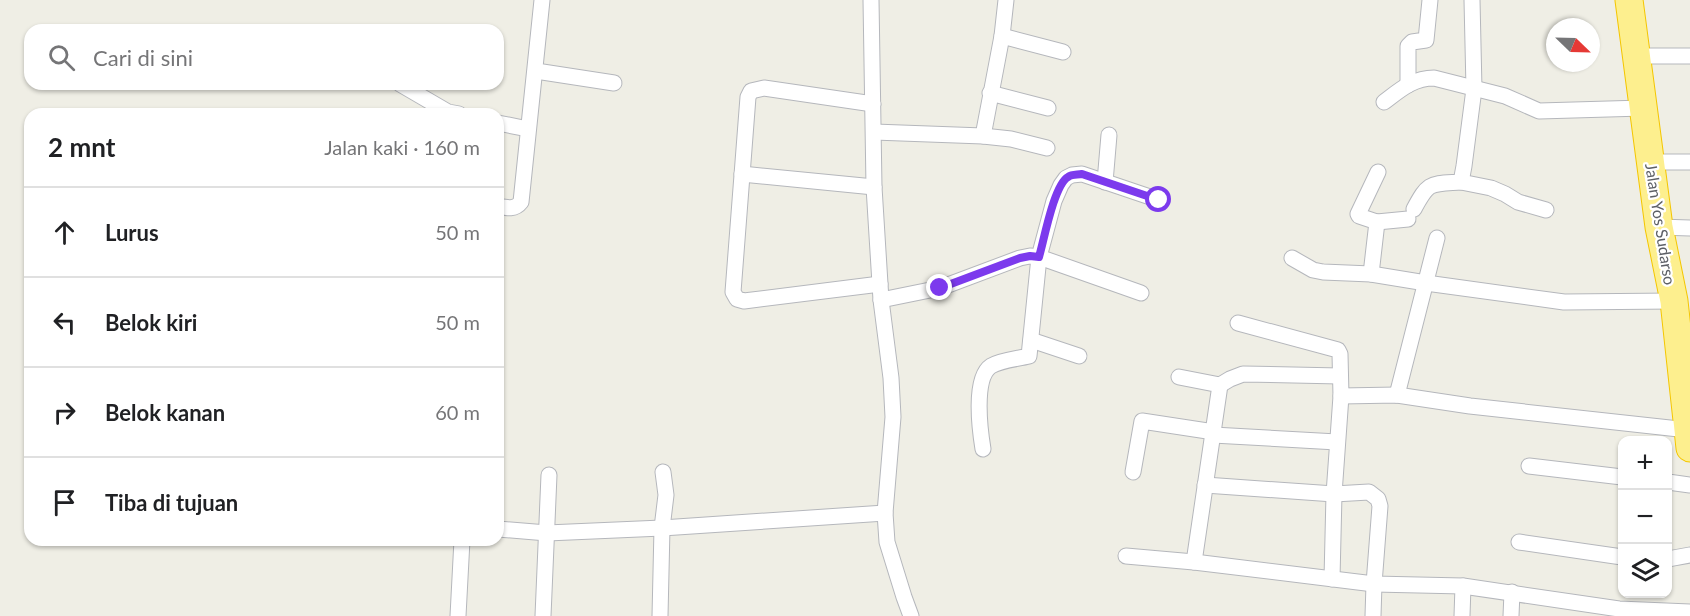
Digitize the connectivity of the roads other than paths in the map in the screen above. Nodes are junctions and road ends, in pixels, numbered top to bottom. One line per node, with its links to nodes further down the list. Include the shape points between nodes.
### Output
1 (542, 0): 11 (street)
2 (871, 0): 18 (street)
3 (1006, 0): 7 (street)
4 (1430, 0): 13 (street, via 1426,40 1408,46)
5 (1472, 0): 14 (street)
6 (1629, 0): 9 (highway, Jalan Yos Sudarso)
7 (1002, 36): 8 (street); 16 (street)
8 (1063, 52)
9 (1636, 56): 10 (street); 21 (highway, Jalan Yos Sudarso)
10 (1690, 56)
11 (536, 71): 12 (street); 23 (street)
12 (614, 83)
13 (1408, 85): 14 (street, via 1422,78 1434,78); 17 (street)
14 (1474, 89): 21 (street, via 1505,96 1539,111); 33 (street)
15 (411, 90): 19 (street)
16 (990, 93): 20 (street); 26 (street)
17 (1384, 102)
18 (873, 104): 24 (street); 31 (street, via 764,88 751,91)
19 (442, 108)
20 (1048, 108)
21 (1643, 108): 28 (highway, Jalan Yos Sudarso)
22 (504, 124): 23 (street)
23 (528, 129): 36 (street, via 521,202 512,208)
24 (874, 132): 26 (street); 34 (street)
25 (1109, 135): 32 (street)
26 (983, 136): 27 (street)
27 (1047, 148)
28 (1650, 162): 29 (street); 39 (highway, Jalan Yos Sudarso)
29 (1690, 162)
30 (1378, 172): 38 (street, via 1358,213)
31 (742, 174): 34 (street); 46 (street, via 733,292 737,299)
32 (1105, 182): 35 (street); 42 (street, via 1082,174 1066,178 1054,201)
33 (1461, 182): 37 (street, via 1491,188); 38 (street, via 1428,186 1411,214)
34 (874, 187): 46 (street)
35 (1159, 200)
36 (504, 207)
37 (1546, 210)
38 (1377, 222): 44 (street)
39 (1659, 228): 40 (street); 49 (highway, Jalan Yos Sudarso)
40 (1690, 228)
41 (1437, 238): 45 (street)
42 (1039, 257): 47 (street); 48 (street, via 1020,258 940,288); 51 (street)
43 (1292, 258): 44 (street, via 1313,270)
44 (1371, 274): 45 (street)
45 (1426, 283): 49 (street, via 1564,302); 56 (street)
46 (880, 284): 48 (street)
47 (1141, 293)
48 (880, 300): 71 (street, via 893,417)
49 (1674, 301): 58 (highway, Jalan Yos Sudarso)
50 (1238, 323): 53 (street, via 1338,350)
51 (1031, 340): 52 (street); 61 (street, via 1029,356 991,366 985,373 979,420)
52 (1079, 356)
53 (1340, 376): 55 (street, via 1242,374); 57 (street)
54 (1179, 378): 55 (street)
55 (1220, 385): 59 (street)
56 (1397, 395): 57 (street); 58 (street, via 1470,406)
57 (1341, 396): 60 (street)
58 (1688, 422)
59 (1213, 434): 60 (street); 64 (street, via 1142,421); 68 (street)
60 (1337, 442): 70 (street)
61 (983, 449)
62 (1529, 466): 66 (street)
63 (663, 472): 72 (street, via 666,495)
64 (1133, 472)
65 (549, 475): 74 (street)
66 (1618, 476)
67 (1672, 483): 69 (street)
68 (1204, 485): 70 (street); 81 (street)
69 (1690, 485)
70 (1334, 494): 82 (street); 83 (street, via 1368,492 1378,498)
71 (885, 513): 72 (street); 90 (street, via 887,542)
72 (662, 528): 74 (street); 89 (street)
73 (504, 529): 74 (street)
74 (547, 533): 88 (street)
75 (1519, 542): 79 (street)
76 (462, 546): 87 (street)
77 (1690, 555): 80 (street)
78 (1126, 556): 81 (street)
79 (1618, 556)
80 (1672, 559)
81 (1194, 562): 82 (street)
82 (1332, 579): 83 (street)
83 (1374, 584): 84 (street); 91 (street)
84 (1463, 586): 85 (street); 92 (street)
85 (1512, 592): 86 (street, via 1619,609); 93 (street)
86 (1690, 612)
87 (458, 616)
88 (543, 616)
89 (660, 616)
90 (911, 616)
91 (1373, 616)
92 (1462, 616)
93 (1511, 616)

